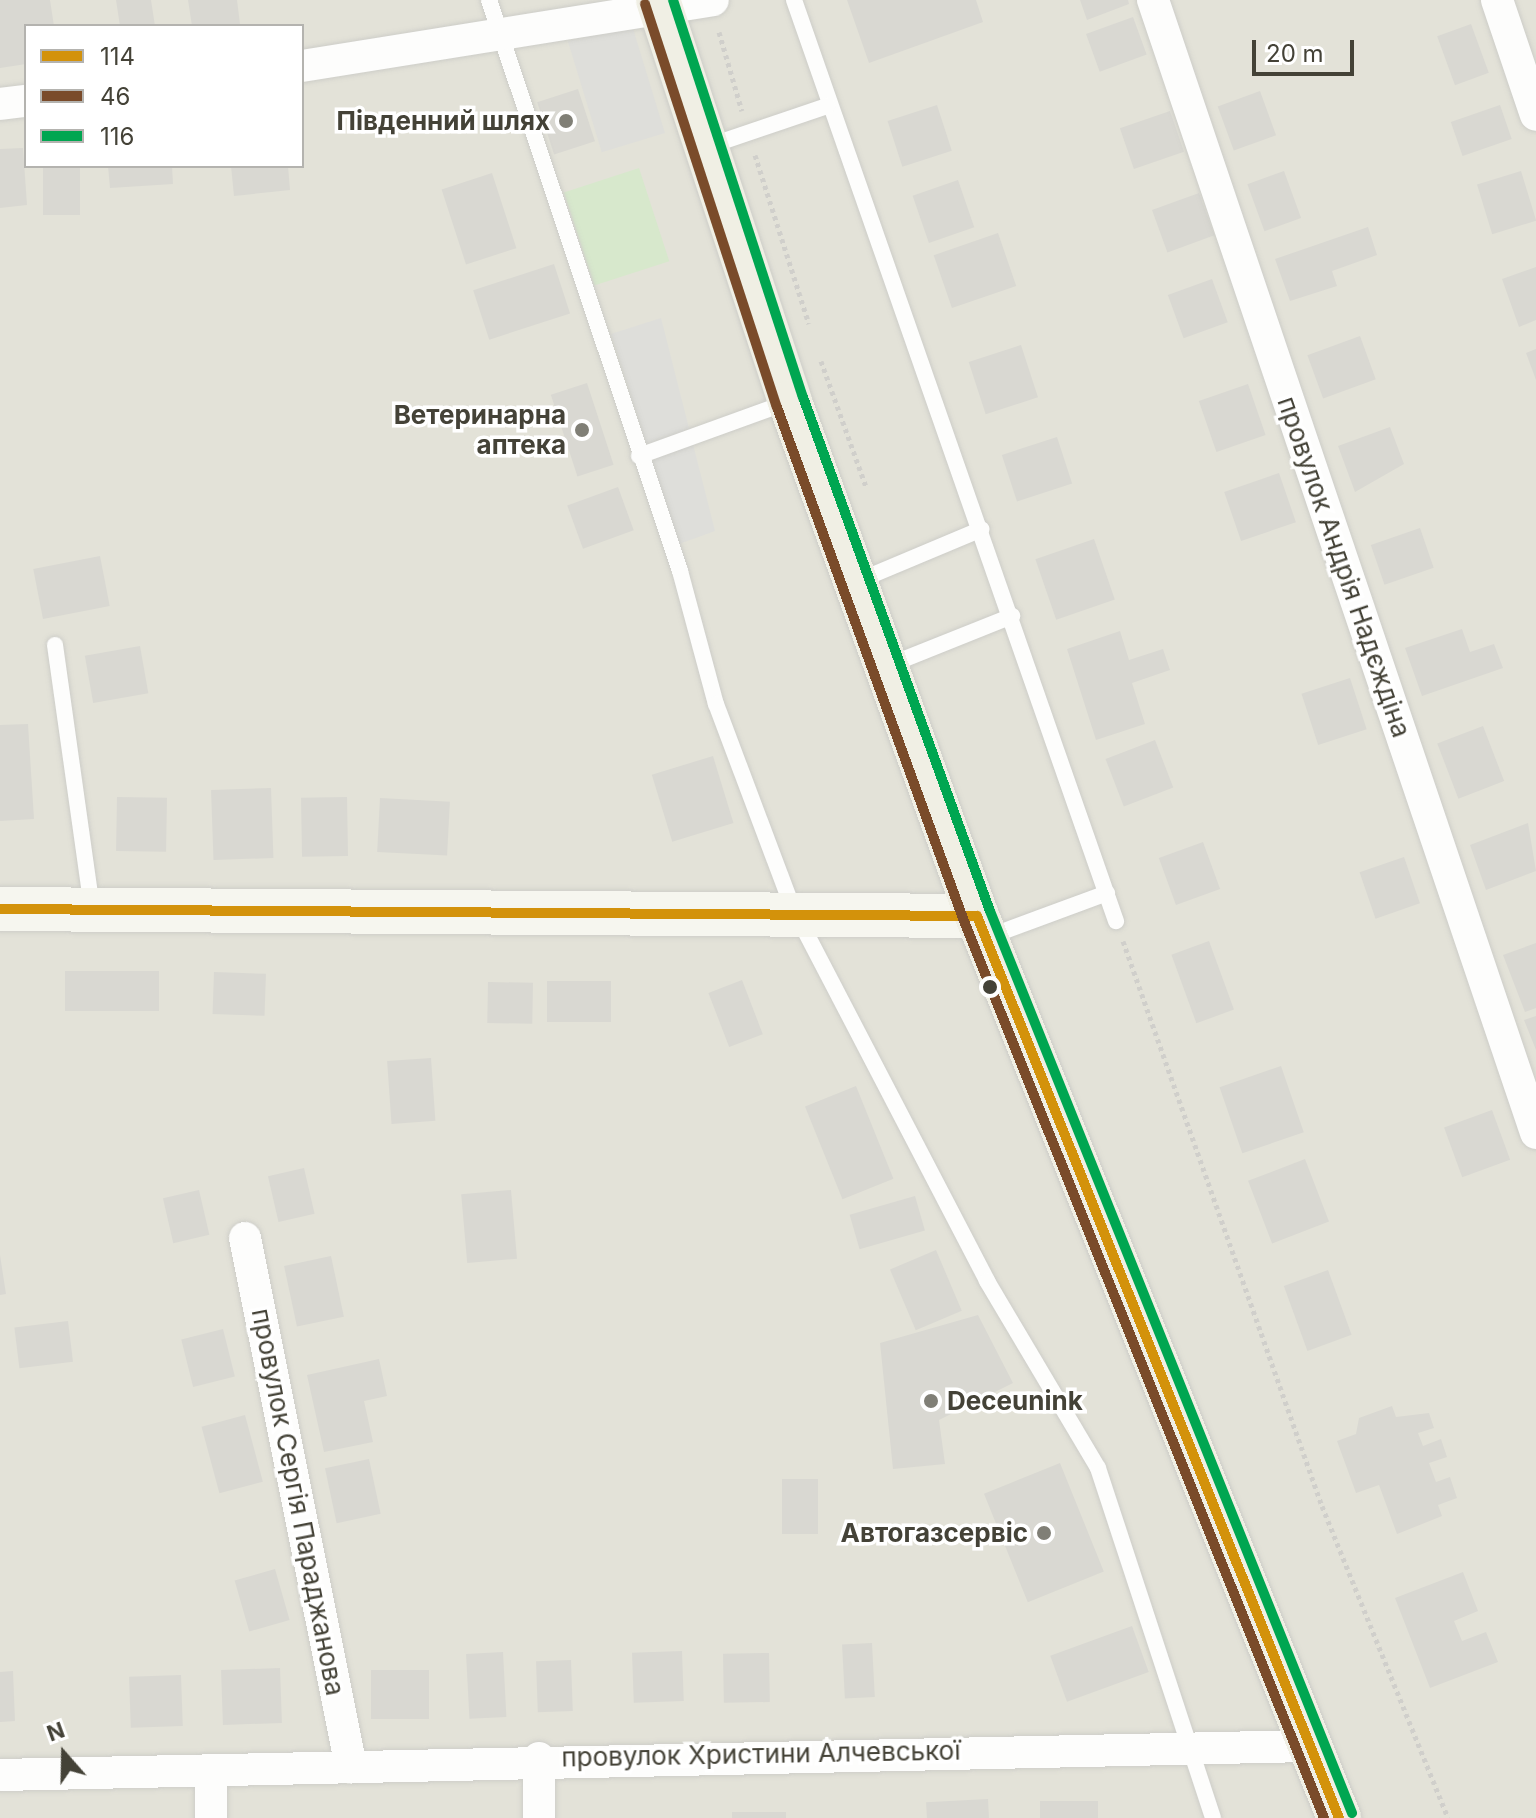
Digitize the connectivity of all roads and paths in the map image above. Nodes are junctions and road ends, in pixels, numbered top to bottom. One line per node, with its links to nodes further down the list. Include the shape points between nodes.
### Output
1 (489, 0): 7 (lane)
2 (711, 0): 6 (street); 13 (path)
3 (794, 0): 11 (lane)
4 (1153, 0): 31 (street, провулок Андрія Надєждіна)
5 (1497, 0): 12 (street)
6 (659, 4): 7 (street); 14 (main road)
7 (500, 38): 8 (street); 18 (lane)
8 (304, 66)
9 (24, 101): 10 (street)
10 (0, 104)
11 (827, 106): 13 (lane); 20 (lane)
12 (1536, 115)
13 (748, 133): 14 (lane); 15 (path)
14 (704, 147): 17 (main road)
15 (813, 337)
16 (817, 351): 19 (path)
17 (790, 402): 18 (lane); 21 (main road)
18 (639, 456): 28 (lane, via 716,704)
19 (867, 493)
20 (982, 529): 21 (lane); 22 (lane)
21 (854, 583): 24 (main road)
22 (1012, 616): 24 (lane); 25 (lane)
23 (55, 645): 27 (lane)
24 (885, 667): 30 (main road)
25 (1107, 893): 29 (lane); 30 (lane)
26 (0, 909): 27 (street)
27 (92, 909): 28 (street)
28 (797, 917): 30 (street); 33 (lane, via 987,1281 1098,1468)
29 (1116, 921): 43 (path, via 1322,1506)
30 (981, 927): 34 (main road)
31 (1536, 1133)
32 (245, 1238): 36 (street, провулок Сергія Параджанова)
33 (1190, 1746): 34 (street, провулок Христини Алчевської); 35 (street, провулок Христини Алчевської); 41 (lane)
34 (1311, 1746): 42 (main road)
35 (539, 1758): 36 (street, провулок Христини Алчевської); 40 (street)
36 (351, 1767): 37 (street, провулок Христини Алчевської)
37 (211, 1771): 38 (street, провулок Христини Алчевської); 39 (street)
38 (0, 1775)
39 (211, 1818)
40 (539, 1818)
41 (1213, 1818)
42 (1339, 1818)
43 (1448, 1818)

